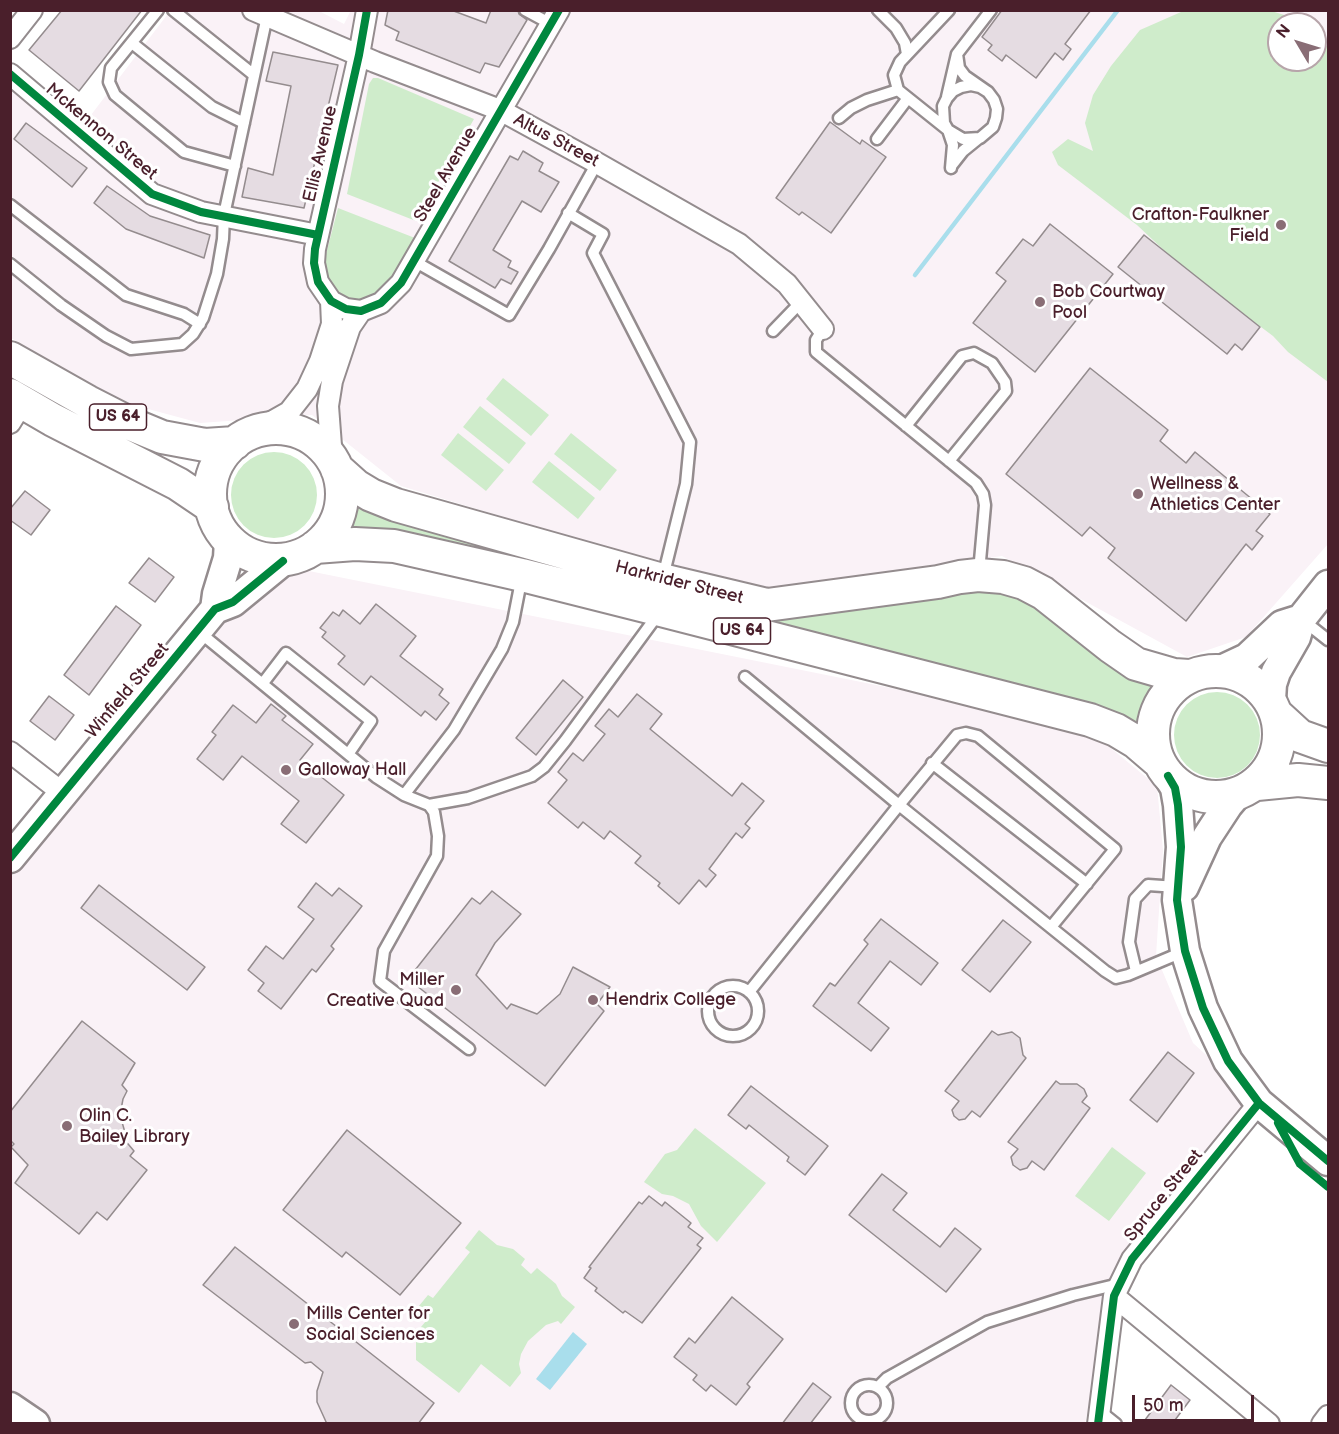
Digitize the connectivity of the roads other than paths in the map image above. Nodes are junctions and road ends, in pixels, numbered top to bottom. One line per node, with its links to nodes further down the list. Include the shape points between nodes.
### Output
1 (32, 10): 11 (street)
2 (158, 10): 12 (lane)
3 (173, 10): 17 (lane)
4 (367, 10): 15 (street, Ellis Avenue)
5 (525, 10): 10 (lane)
6 (878, 10): 13 (lane, via 896,28)
7 (949, 10): 13 (lane)
8 (991, 10): 14 (lane)
9 (260, 14): 15 (street, Altus Street); 17 (lane)
10 (555, 17): 22 (street, Steel Avenue)
11 (10, 38)
12 (132, 43): 24 (lane, via 212,107); 29 (lane, via 111,68 109,82 116,95 184,152)
13 (907, 54): 18 (lane, via 894,75)
14 (957, 54): 19 (lane, via 965,76); 21 (lane)
15 (359, 55): 22 (street, Altus Street); 33 (street, Ellis Avenue)
16 (10, 74): 32 (street, Mckennon Street, via 152,194 201,212)
17 (254, 75): 24 (lane)
18 (898, 90): 20 (lane); 23 (lane, via 867,100)
19 (988, 92): 21 (lane, via 971,85); 26 (lane, via 994,100 996,118 993,127)
20 (908, 98): 25 (lane); 27 (lane)
21 (946, 98): 25 (lane, via 942,114)
22 (500, 111): 28 (street, Altus Street); 34 (street, Steel Avenue)
23 (839, 118)
24 (244, 123): 29 (lane)
25 (948, 130): 26 (lane, via 963,139); 26 (lane, via 953,145 951,168 963,150)
26 (980, 138)
27 (877, 139)
28 (597, 163): 31 (lane); 37 (street, Altus Street, via 739,244 787,284)
29 (235, 166): 32 (lane)
30 (10, 205): 39 (lane, via 126,295)
31 (568, 213): 34 (lane, via 509,315); 55 (lane, via 603,234 593,253 690,442 686,484)
32 (224, 215): 33 (street, Mckennon Street); 39 (lane, via 218,274)
33 (318, 235): 36 (street, Ellis Avenue, via 315,273)
34 (414, 261): 38 (street, Steel Avenue, via 388,297)
35 (10, 264): 39 (lane, via 61,305 131,349 182,344)
36 (331, 301): 38 (street); 45 (street, via 332,324 307,389 289,412)
37 (801, 302): 40 (street, Altus Street); 41 (lane)
38 (361, 311): 47 (street, via 350,327 332,381 328,406)
39 (200, 324)
40 (823, 328): 44 (lane, via 816,340 816,352)
41 (773, 331)
42 (10, 358): 45 (main road, US 64, via 87,402 162,437 205,445)
43 (15, 407): 48 (main road, US 64, via 53,420 178,484)
44 (906, 426): 46 (lane); 46 (lane, via 962,356 974,353 993,363 1005,381 1006,391)
45 (242, 438): 47 (main road, via 269,429 288,429 306,435); 48 (main road, via 223,456 213,475)
46 (949, 461): 53 (lane, via 976,483 983,494)
47 (335, 464): 50 (main road, via 341,482 341,503 335,524); 55 (main road, Harkrider Street / US 64, via 346,479 371,495)
48 (212, 507): 49 (main road)
49 (229, 542): 51 (main road, via 246,553); 56 (street, Winfield Street)
50 (315, 547): 51 (main road); 52 (main road, Harkrider Street / US 64, via 394,546)
51 (283, 561): 56 (street, Winfield Street, via 233,602)
52 (522, 575): 55 (main road, Harkrider Street / US 64); 72 (lane, via 513,622 502,649 454,730)
53 (978, 575): 55 (main road, Harkrider Street / US 64, via 767,605); 60 (main road, Harkrider Street / US 64, via 1003,577 1043,593 1136,664 1174,675)
54 (1329, 585): 57 (street)
55 (662, 595): 68 (main road, Harkrider Street / US 64, via 1090,720 1136,742); 73 (lane, via 544,767 532,776 468,798)
56 (215, 609): 58 (street, Winfield Street)
57 (1301, 619): 59 (lane); 60 (street, via 1282,625 1248,658); 63 (street, via 1272,684)
58 (197, 631): 62 (lane); 71 (street, Winfield Street)
59 (1329, 640)
60 (1203, 674): 63 (main road, via 1234,674 1252,682); 68 (main road, via 1177,683 1159,708 1152,744)
61 (745, 677): 74 (lane)
62 (263, 683): 66 (lane); 66 (lane, via 286,652 372,721)
63 (1274, 707): 64 (main road, via 1300,736); 70 (main road, via 1279,741 1275,755)
64 (1329, 746)
65 (10, 752): 71 (street)
66 (349, 753): 72 (lane)
67 (932, 763): 74 (lane); 76 (lane); 76 (lane, via 957,735 978,736 1115,849)
68 (1162, 768): 70 (main road, via 1186,789 1202,796 1221,797); 77 (street, via 1175,788 1178,805 1181,847)
69 (1329, 783): 70 (main road, via 1298,780)
70 (1248, 788): 77 (street, via 1227,805)
71 (63, 794): 75 (street, Winfield Street)
72 (404, 795): 73 (lane)
73 (429, 805): 82 (lane, via 438,836 437,856 384,951 380,981)
74 (899, 805): 78 (lane); 81 (lane)
75 (10, 858)
76 (1087, 884): 78 (lane)
77 (1177, 893): 79 (street); 80 (lane, via 1148,885 1135,900 1129,942)
78 (1051, 927): 80 (lane, via 1116,978)
79 (1185, 951): 80 (lane); 83 (street, via 1203,1008 1228,1061)
80 (1136, 971)
81 (749, 992): 81 (lane, via 742,987 726,987 712,996 707,1012 720,1033 736,1037 755,1026 758,1006)
82 (469, 1048)
83 (1259, 1103): 84 (street); 85 (street, Spruce Street, via 1132,1259)
84 (1329, 1161)
85 (1117, 1290): 86 (lane, via 1073,1295 987,1322 887,1378); 89 (street, Spruce Street, via 1108,1327); 91 (street)
86 (878, 1387)
87 (10, 1407): 90 (street)
88 (1329, 1416): 92 (street)
89 (1105, 1420)
90 (35, 1424)
91 (1269, 1424)
92 (1322, 1424)

